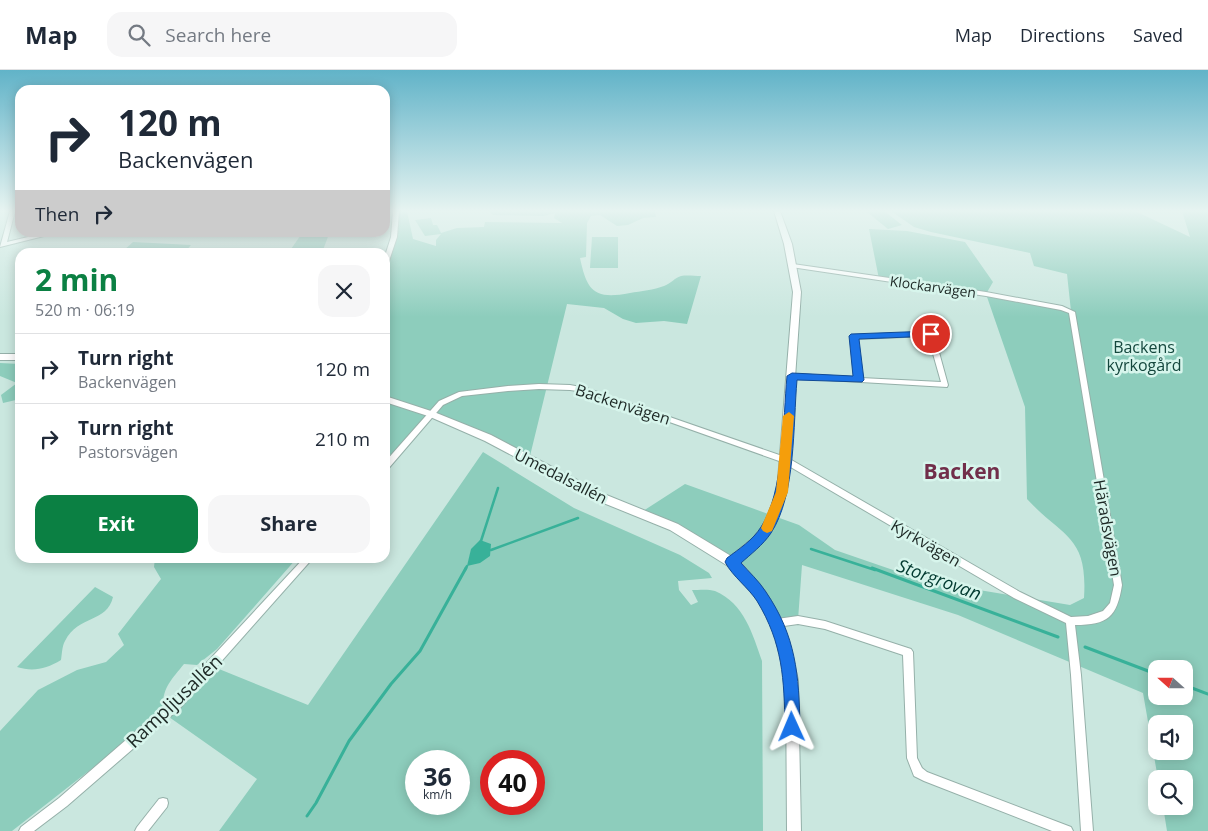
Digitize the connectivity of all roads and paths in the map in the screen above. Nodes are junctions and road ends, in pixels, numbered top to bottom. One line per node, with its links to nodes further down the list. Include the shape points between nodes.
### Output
1 (789, 247): 2 (street)
2 (793, 266): 3 (street, Klockarvägen, via 986,294 1056,306); 6 (street, via 797,292)
3 (1072, 312): 14 (street, Häradsvägen, via 1118,585 1114,606 1104,616 1093,620)
4 (0, 357): 5 (street)
5 (15, 357)
6 (792, 376): 7 (street); 10 (street)
7 (858, 380): 7 (street, via 907,383 945,385 931,334 854,336)
8 (390, 401): 9 (street, Umedalsallén)
9 (431, 414): 10 (street, Backenvägen, via 441,403 461,394 562,385 625,402); 11 (street); 12 (street, Umedalsallén, via 488,438 600,497 674,527)
10 (785, 460): 12 (street, via 782,492 774,516 757,541); 14 (street, Kyrkvägen, via 1045,611)
11 (390, 461)
12 (732, 562): 15 (street, Umedalsallén, via 761,595)
13 (305, 563): 17 (street, Rampljusallén, via 176,704)
14 (1070, 620): 21 (street)
15 (777, 623): 19 (street, Umedalsallén, via 792,680); 20 (street, via 810,621 908,652 912,758 918,772)
16 (164, 803): 18 (street)
17 (25, 831)
18 (141, 831)
19 (794, 831)
20 (1067, 831)
21 (1087, 831)

